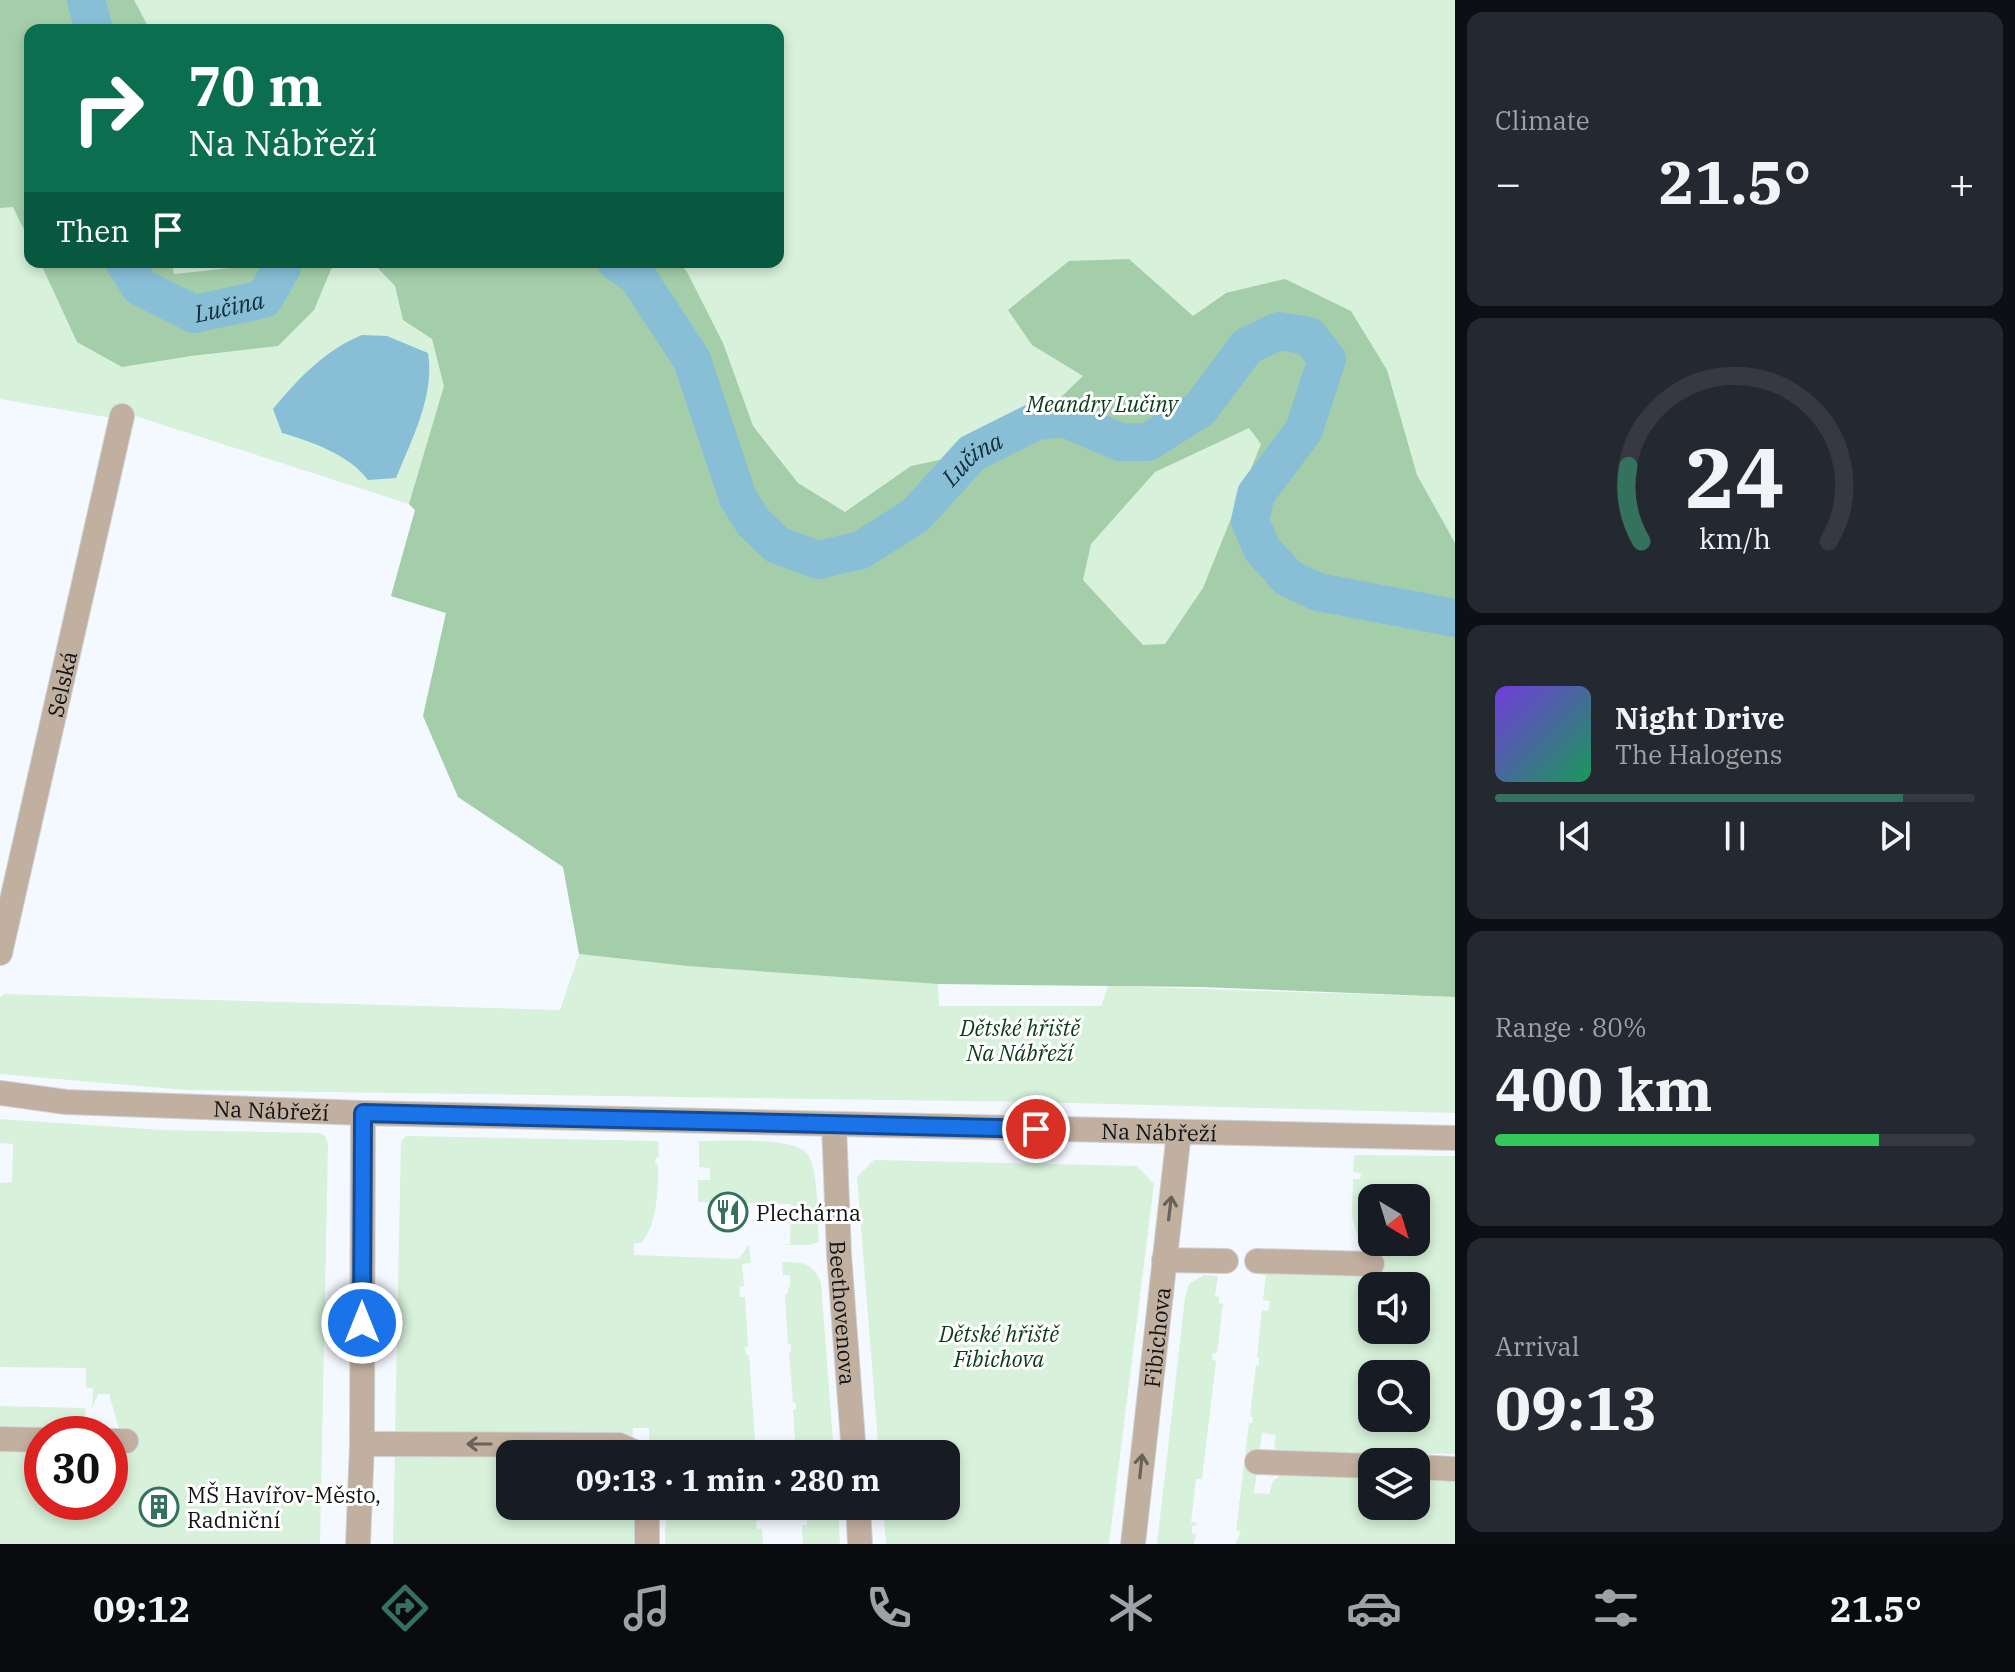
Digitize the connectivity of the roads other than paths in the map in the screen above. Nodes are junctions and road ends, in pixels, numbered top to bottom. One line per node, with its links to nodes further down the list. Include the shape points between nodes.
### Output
1 (122, 416): 2 (street, Selská)
2 (0, 953)
3 (0, 1093): 4 (street, Na Nábřeží, via 66,1102)
4 (363, 1113): 5 (street, Na Nábřeží); 15 (street)
5 (834, 1125): 6 (street, Na Nábřeží); 14 (street, Beethovenova)
6 (1179, 1132): 7 (street, Na Nábřeží); 8 (street, Fibichova, one-way to 6)
7 (1455, 1138)
8 (1164, 1260): 9 (street); 26 (street, Fibichova, one-way to 8)
9 (1226, 1261)
10 (1257, 1261): 11 (street)
11 (1372, 1264)
12 (0, 1439): 13 (street)
13 (24, 1440)
14 (853, 1440)
15 (362, 1444): 16 (street, one-way to 15); 23 (street)
16 (496, 1445)
17 (1257, 1462): 18 (street)
18 (1358, 1466)
19 (1430, 1468): 20 (street)
20 (1455, 1469)
21 (647, 1520): 24 (street)
22 (859, 1520): 25 (street)
23 (358, 1544)
24 (647, 1544)
25 (860, 1544)
26 (1133, 1544)

